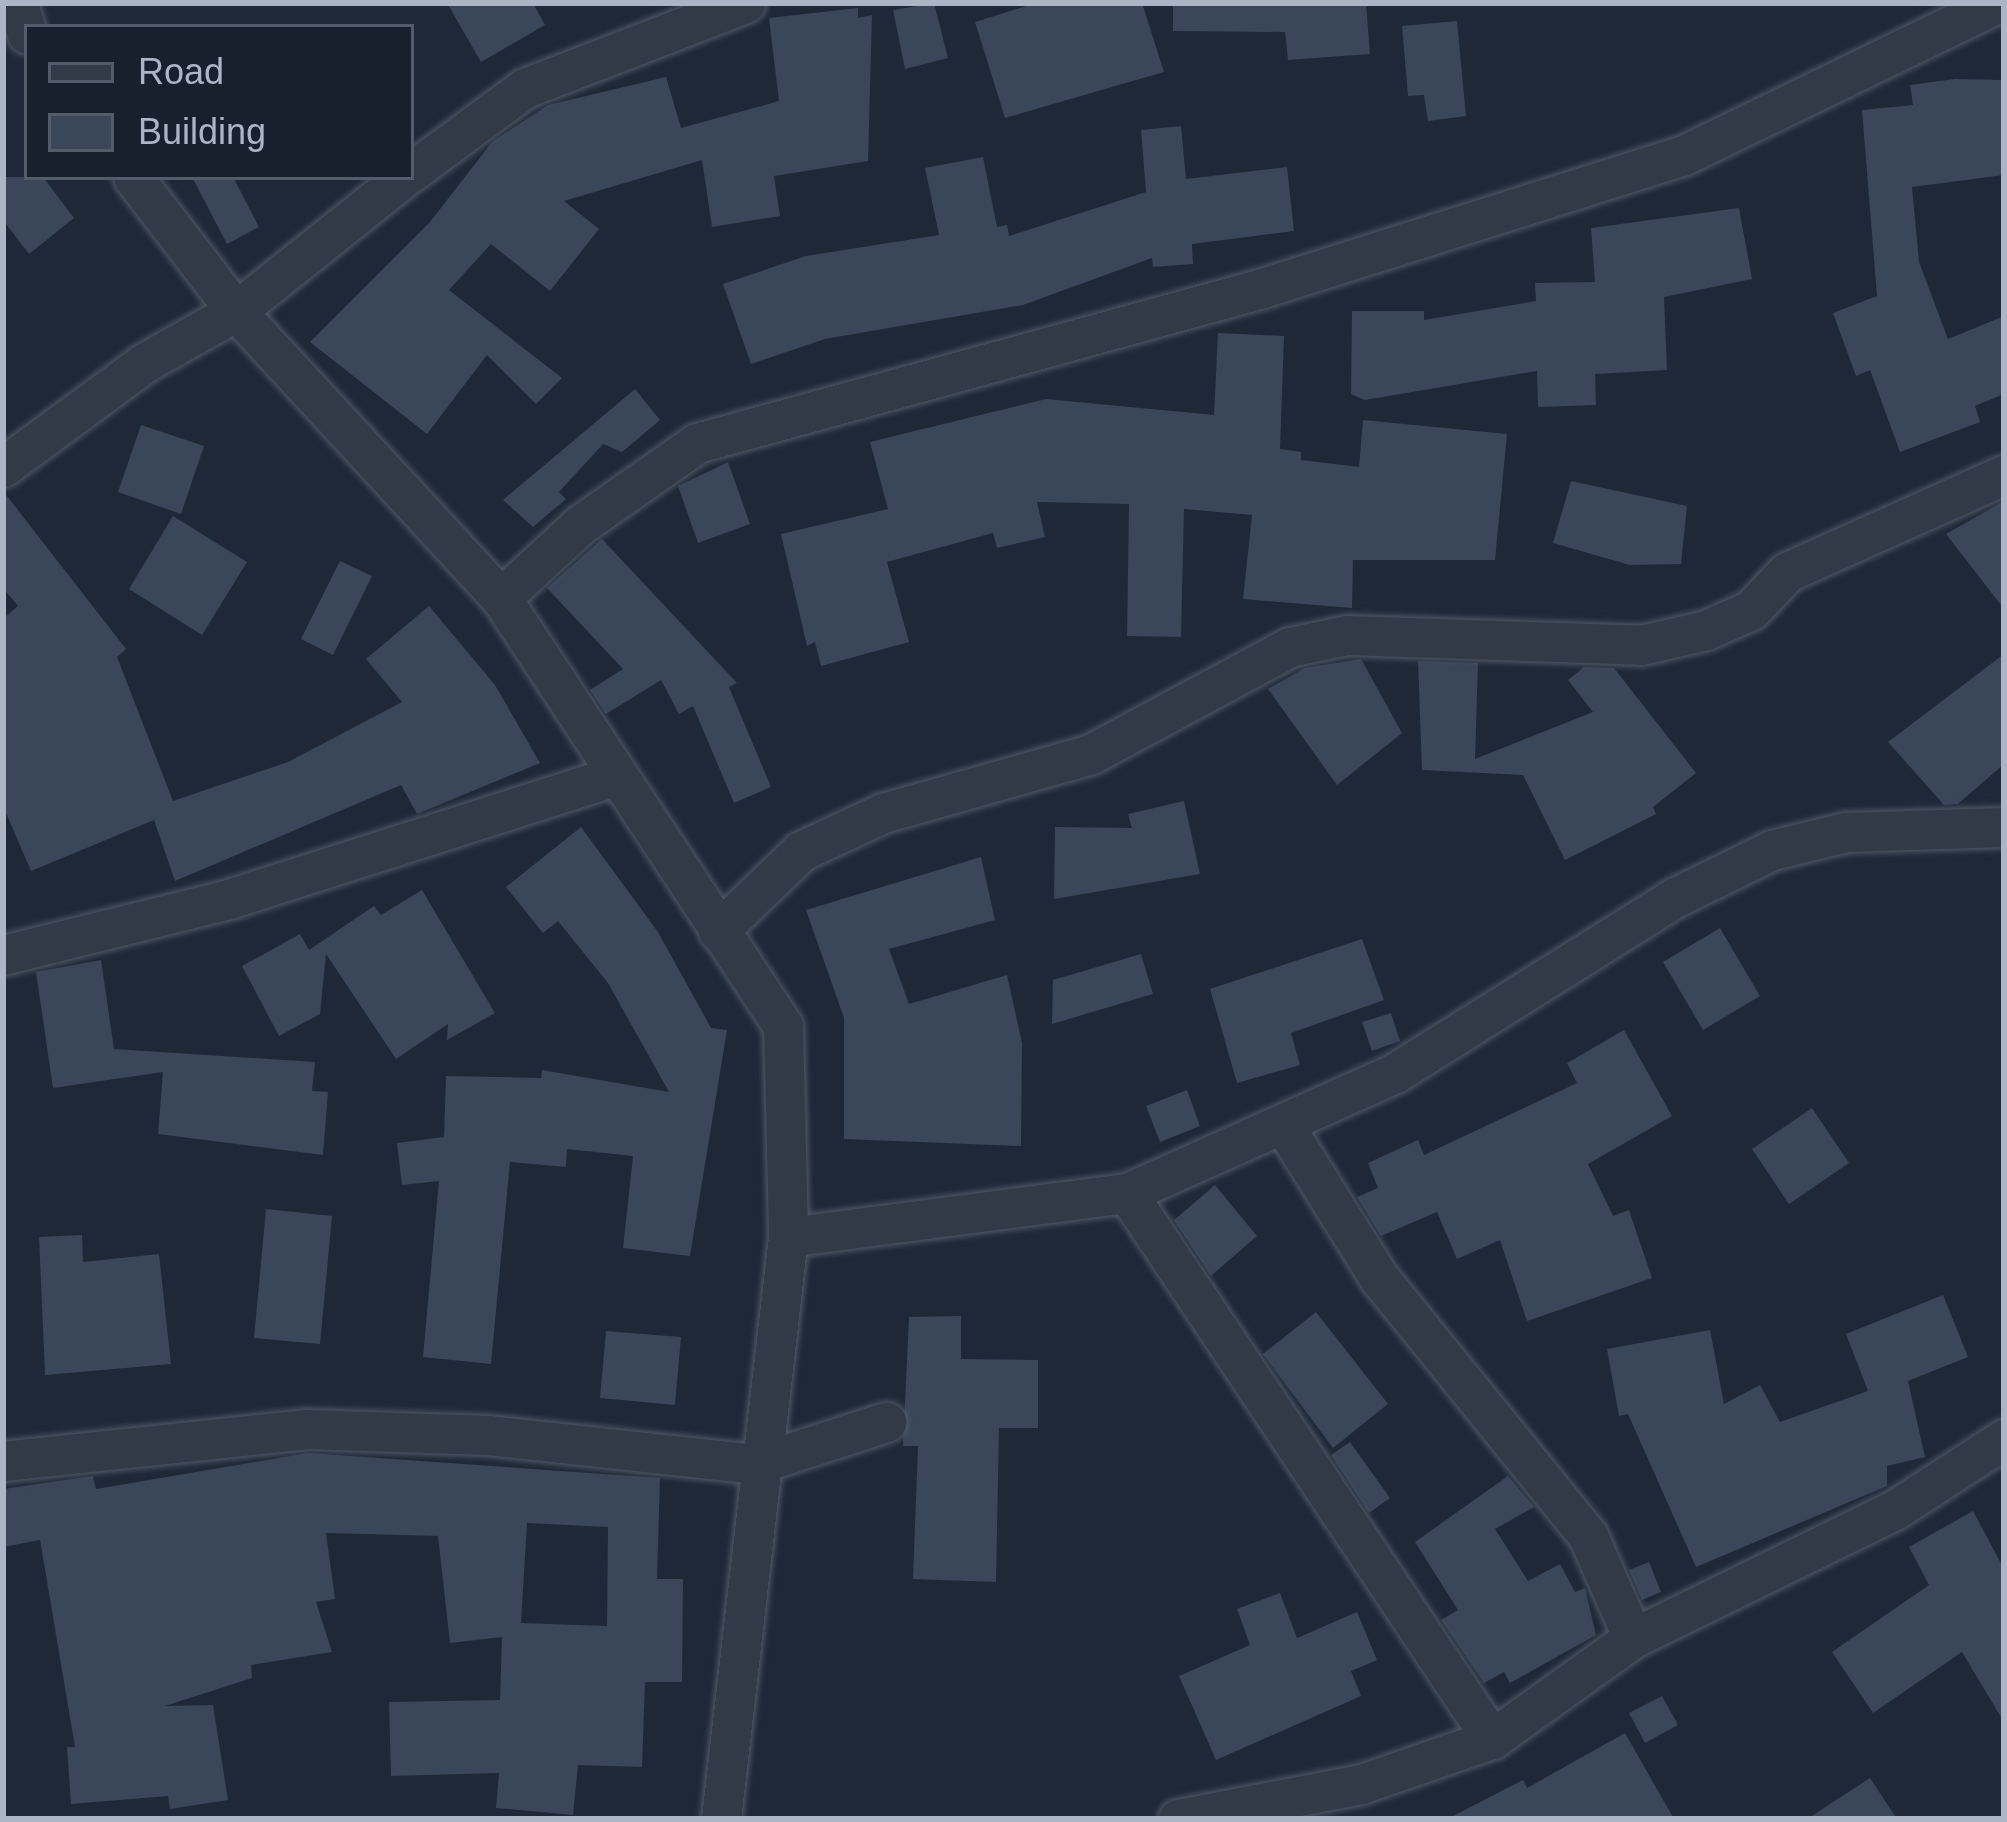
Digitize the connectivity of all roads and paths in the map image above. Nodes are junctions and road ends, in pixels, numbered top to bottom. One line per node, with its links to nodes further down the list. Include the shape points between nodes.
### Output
1 (745, 3): 3 (street, via 525,88)
2 (1997, 3): 9 (street, via 1682,156 1259,290 698,443 580,525)
3 (414, 171)
4 (135, 180): 6 (street)
5 (402, 180): 6 (street)
6 (236, 311): 7 (street, via 144,364); 9 (street)
7 (3, 467)
8 (2004, 476): 12 (street, via 1787,572 1751,610 1706,630 1641,645 1347,635 1290,647 1091,754 883,813 801,850)
9 (502, 598): 10 (street)
10 (615, 776): 12 (street); 13 (street, via 230,899)
11 (2004, 827): 14 (street, via 1846,832 1772,850 1676,897 1395,1073)
12 (718, 931): 16 (street, via 782,1026)
13 (3, 955)
14 (1283, 1124): 15 (street); 21 (street, via 1380,1279 1588,1536)
15 (1127, 1193): 16 (street); 22 (street)
16 (788, 1237): 20 (street)
17 (886, 1422): 20 (street)
18 (2004, 1439): 21 (street, via 1896,1509)
19 (3, 1461): 20 (street, via 307,1429 488,1435)
20 (756, 1464): 23 (street)
21 (1634, 1638): 22 (street)
22 (1492, 1739): 24 (street, via 1360,1784)
23 (721, 1819)
24 (1178, 1819)

